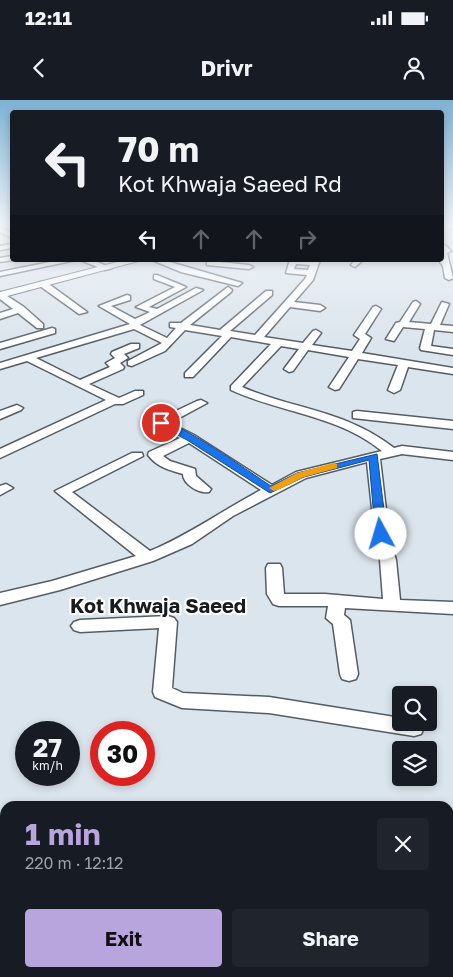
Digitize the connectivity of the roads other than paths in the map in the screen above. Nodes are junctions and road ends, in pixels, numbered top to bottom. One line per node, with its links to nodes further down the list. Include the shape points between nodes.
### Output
1 (42, 266): 13 (street)
2 (102, 266): 11 (street)
3 (116, 266): 11 (main road)
4 (173, 266): 14 (street)
5 (203, 266): 14 (street)
6 (229, 266): 10 (street); 17 (street)
7 (291, 266): 12 (street, via 289,271)
8 (314, 266): 12 (street)
9 (447, 266): 16 (street)
10 (249, 267)
11 (108, 268): 19 (main road)
12 (311, 273): 25 (street)
13 (0, 274)
14 (197, 274): 17 (street)
15 (157, 277): 32 (street, via 182,287 141,308)
16 (449, 278)
17 (219, 279): 18 (street)
18 (238, 283)
19 (43, 284): 23 (main road); 31 (street)
20 (198, 290): 32 (street)
21 (228, 290): 38 (street)
22 (269, 292): 42 (street)
23 (1, 295): 30 (street)
24 (127, 298): 35 (street, via 104,306)
25 (289, 304): 28 (street); 44 (street)
26 (416, 304): 34 (street)
27 (445, 304): 39 (street)
28 (320, 308)
29 (376, 309): 52 (street, via 359,335 366,338)
30 (21, 310): 33 (street); 37 (street)
31 (82, 312)
32 (158, 312): 35 (street)
33 (0, 316)
34 (403, 324): 39 (street); 45 (street)
35 (135, 325): 46 (street); 53 (street)
36 (173, 325): 38 (street)
37 (40, 326)
38 (184, 327): 42 (street); 46 (street)
39 (432, 327): 40 (street); 51 (street, via 425,348)
40 (453, 329)
41 (52, 331): 48 (street)
42 (226, 334): 44 (street); 59 (street)
43 (316, 334): 50 (street)
44 (257, 339): 47 (street)
45 (391, 339)
46 (168, 342): 54 (street, via 161,349)
47 (278, 343): 50 (street); 71 (street, via 235,388 349,424 375,438)
48 (0, 346)
49 (135, 346): 60 (street, via 116,354 123,358 112,363 119,367)
50 (304, 348): 52 (street); 57 (street)
51 (453, 352)
52 (354, 356): 55 (street); 61 (street)
53 (28, 357): 56 (street); 60 (street)
54 (132, 363)
55 (404, 364): 58 (street); 62 (street)
56 (0, 366)
57 (289, 369)
58 (453, 371)
59 (189, 374)
60 (80, 384): 64 (street)
61 (335, 387)
62 (394, 390)
63 (139, 393): 64 (street, via 119,402)
64 (115, 400): 72 (street)
65 (201, 403): 70 (street, via 161,423)
66 (17, 408): 67 (street)
67 (0, 415)
68 (357, 415): 69 (street)
69 (453, 425)
70 (190, 438): 76 (street, via 154,455 165,464 190,472 189,477); 77 (street)
71 (391, 452): 74 (street); 75 (street, via 402,450)
72 (0, 454)
73 (137, 456): 78 (street, via 62,491)
74 (373, 456): 77 (street, via 300,475); 82 (street, via 378,524 388,560)
75 (453, 456)
76 (204, 489)
77 (270, 490): 78 (street, via 187,541)
78 (148, 558): 80 (street)
79 (274, 568): 81 (street, via 275,594 279,600)
80 (0, 599)
81 (336, 602): 82 (street); 85 (street, via 335,618 341,620)
82 (392, 603): 83 (street)
83 (453, 608)
84 (80, 626): 86 (street, via 168,622 162,692 182,700 269,705)
85 (348, 674)
86 (392, 725)

